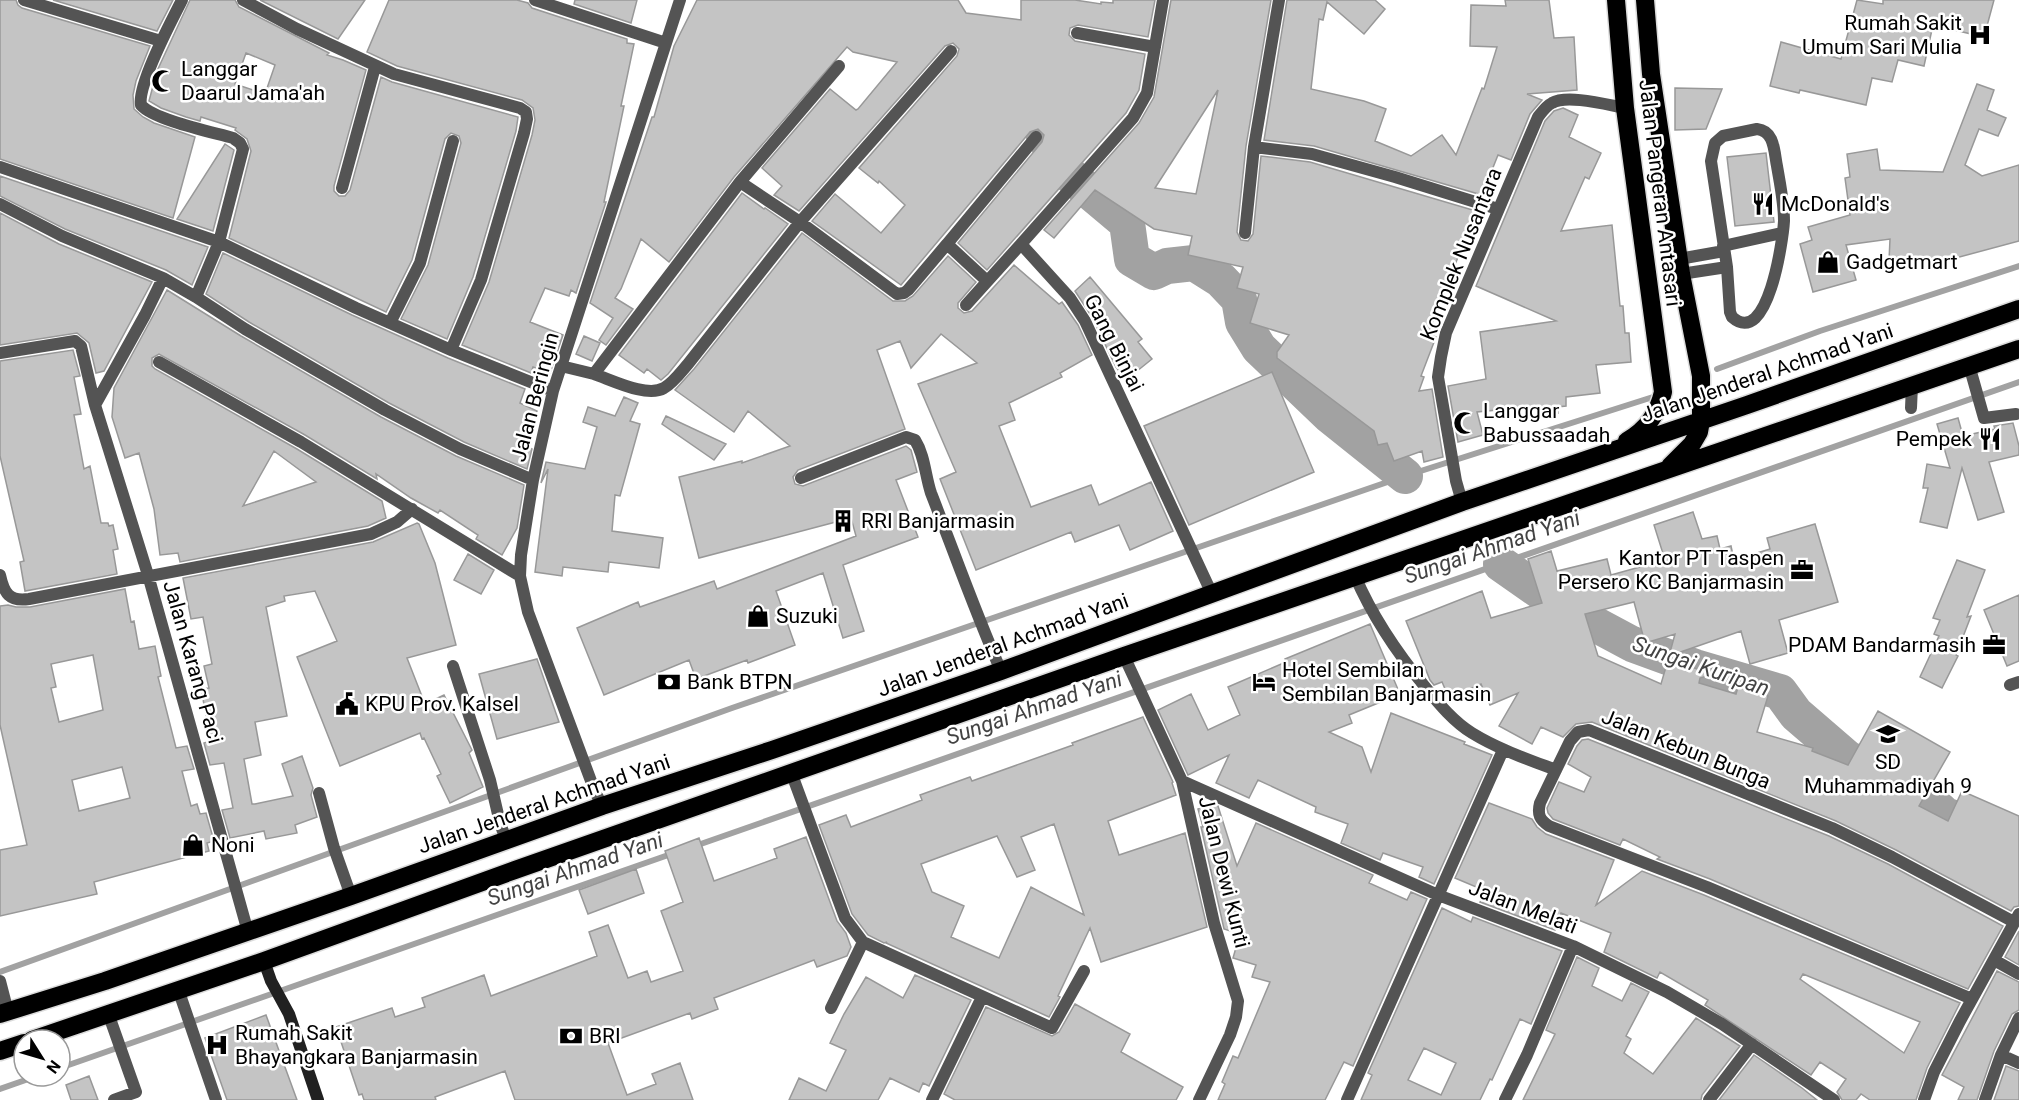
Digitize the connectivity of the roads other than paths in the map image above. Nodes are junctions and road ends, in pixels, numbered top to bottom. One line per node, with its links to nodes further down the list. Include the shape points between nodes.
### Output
1 (24, 0): 11 (street)
2 (182, 0): 11 (street)
3 (243, 0): 16 (street)
4 (535, 0): 12 (street)
5 (680, 0): 12 (street, Jalan Beringin)
6 (1163, 0): 13 (street)
7 (1279, 0): 20 (street)
8 (1646, 7): 9 (highway); 33 (highway, Jalan Pangeran Antasari, via 1651,74)
9 (1616, 8): 17 (highway, Jalan Pangeran Antasari)
10 (1077, 33): 13 (street)
11 (160, 41): 29 (street, via 141,94 143,107 233,138 243,149)
12 (666, 43): 46 (street, Jalan Beringin)
13 (1155, 48): 31 (street, via 1149,83 1133,118)
14 (951, 51): 26 (street)
15 (839, 66): 22 (street)
16 (375, 67): 23 (street); 42 (street, via 520,108 527,114 481,280)
17 (1625, 108): 25 (street, Komplek Nusantara, via 1569,99 1552,103 1538,117); 54 (highway, Jalan Pangeran Antasari, via 1663,392 1650,422)
18 (1036, 137): 30 (street)
19 (453, 141): 40 (street, via 420,263)
20 (1254, 147): 25 (street, via 1312,154); 27 (street)
21 (0, 167): 29 (street)
22 (740, 182): 26 (street); 47 (street)
23 (342, 188)
24 (0, 204): 35 (street, via 62,236)
25 (1498, 209): 58 (street, Komplek Nusantara, via 1446,333 1438,377)
26 (800, 222): 30 (street, via 897,294 908,290); 47 (street, via 669,385 654,392 645,391)
27 (1245, 233)
28 (1782, 233): 32 (street); 32 (street, via 1782,196 1770,136 1757,129 1723,136 1715,143 1711,161); 34 (street, via 1772,287 1763,309 1748,322 1732,317)
29 (219, 242): 37 (street); 40 (street)
30 (947, 244): 36 (street)
31 (1021, 244): 36 (street); 64 (street, Gang Binjai, via 1070,298 1085,321)
32 (1724, 249): 33 (street); 34 (street)
33 (1680, 267): 34 (street); 53 (highway, Jalan Pangeran Antasari, via 1701,376)
34 (1727, 267)
35 (163, 278): 37 (street); 50 (street)
36 (987, 282): 38 (street)
37 (196, 297): 57 (street, via 384,410)
38 (966, 305)
39 (2019, 309): 53 (highway, Jalan Jenderal Achmad Yani)
40 (390, 323): 42 (street)
41 (2019, 349): 45 (highway)
42 (451, 350): 49 (street)
43 (0, 352): 50 (street, Jalan Karang Paci, via 78,342)
44 (159, 362): 59 (street)
45 (1969, 365): 48 (highway); 52 (street, via 1984,418)
46 (561, 366): 47 (street); 49 (street, Jalan Beringin)
47 (594, 374)
48 (1912, 385): 51 (street); 55 (highway)
49 (553, 391): 57 (street, Jalan Beringin)
50 (95, 405): 61 (street, Jalan Karang Paci)
51 (1911, 408)
52 (2016, 414)
53 (1701, 421): 54 (highway, Jalan Jenderal Achmad Yani); 55 (highway, via 1692,444)
54 (1612, 450): 58 (highway, Jalan Jenderal Achmad Yani)
55 (1665, 470): 63 (highway)
56 (801, 478): 67 (street, via 906,437 915,440 921,449 928,484)
57 (533, 480): 62 (street, Jalan Beringin)
58 (1462, 502): 64 (highway, Jalan Jenderal Achmad Yani)
59 (412, 509): 61 (street, via 397,522 371,534); 62 (street)
60 (0, 575): 61 (street, via 6,594 22,600)
61 (148, 575): 79 (street, Jalan Karang Paci)
62 (520, 576): 74 (street, Jalan Beringin, via 528,612)
63 (1355, 576): 65 (highway); 69 (street, via 1374,616 1405,662 1470,732)
64 (1212, 594): 67 (highway, Jalan Jenderal Achmad Yani)
65 (1124, 656): 71 (highway); 72 (street, Jalan Dewi Kunti)
66 (453, 666): 75 (street)
67 (1001, 671): 68 (highway, Jalan Jenderal Achmad Yani)
68 (772, 750): 71 (highway); 74 (highway, Jalan Jenderal Achmad Yani)
69 (1503, 750): 70 (street); 76 (street)
70 (1556, 770): 78 (street, Jalan Kebun Bunga, via 1570,741 1578,732 1589,730 1841,832); 90 (street, via 1538,811 1549,826 1707,887)
71 (786, 774): 80 (street, via 800,798 845,918); 83 (highway)
72 (1182, 781): 76 (street, Jalan Melati); 103 (street, Jalan Dewi Kunti, via 1214,923 1238,1001 1230,1035)
73 (319, 793): 77 (street)
74 (602, 806): 75 (highway, Jalan Jenderal Achmad Yani)
75 (506, 840): 77 (highway, Jalan Jenderal Achmad Yani)
76 (1438, 895): 81 (street, Jalan Melati); 104 (street)
77 (351, 896): 79 (highway, Jalan Jenderal Achmad Yani)
78 (2016, 918): 82 (street)
79 (248, 932): 87 (highway, Jalan Jenderal Achmad Yani)
80 (863, 942): 89 (street); 91 (street)
81 (1573, 946): 96 (street, Jalan Melati, via 1667,992); 105 (street)
82 (1994, 960): 85 (street); 90 (street)
83 (264, 961): 88 (highway); 101 (street, via 289,1014)
84 (1084, 971): 89 (street, via 1052,1028)
85 (2019, 974)
86 (0, 981): 93 (street)
87 (105, 981): 92 (highway); 93 (highway, Jalan Jenderal Achmad Yani)
88 (178, 989): 92 (highway); 100 (street)
89 (982, 997): 102 (street)
90 (1972, 999): 108 (street)
91 (831, 1008)
92 (111, 1012): 95 (highway); 99 (street, via 136,1092)
93 (4, 1013)
94 (2019, 1018): 97 (street)
95 (66, 1028)
96 (1752, 1044): 106 (street); 107 (street, Jalan Melati)
97 (2001, 1055): 98 (street); 109 (street)
98 (2019, 1063)
99 (114, 1100)
100 (216, 1100)
101 (318, 1100)
102 (932, 1100)
103 (1199, 1100)
104 (1347, 1100)
105 (1505, 1100)
106 (1709, 1100)
107 (1834, 1100)
108 (1924, 1100)
109 (1985, 1100)

